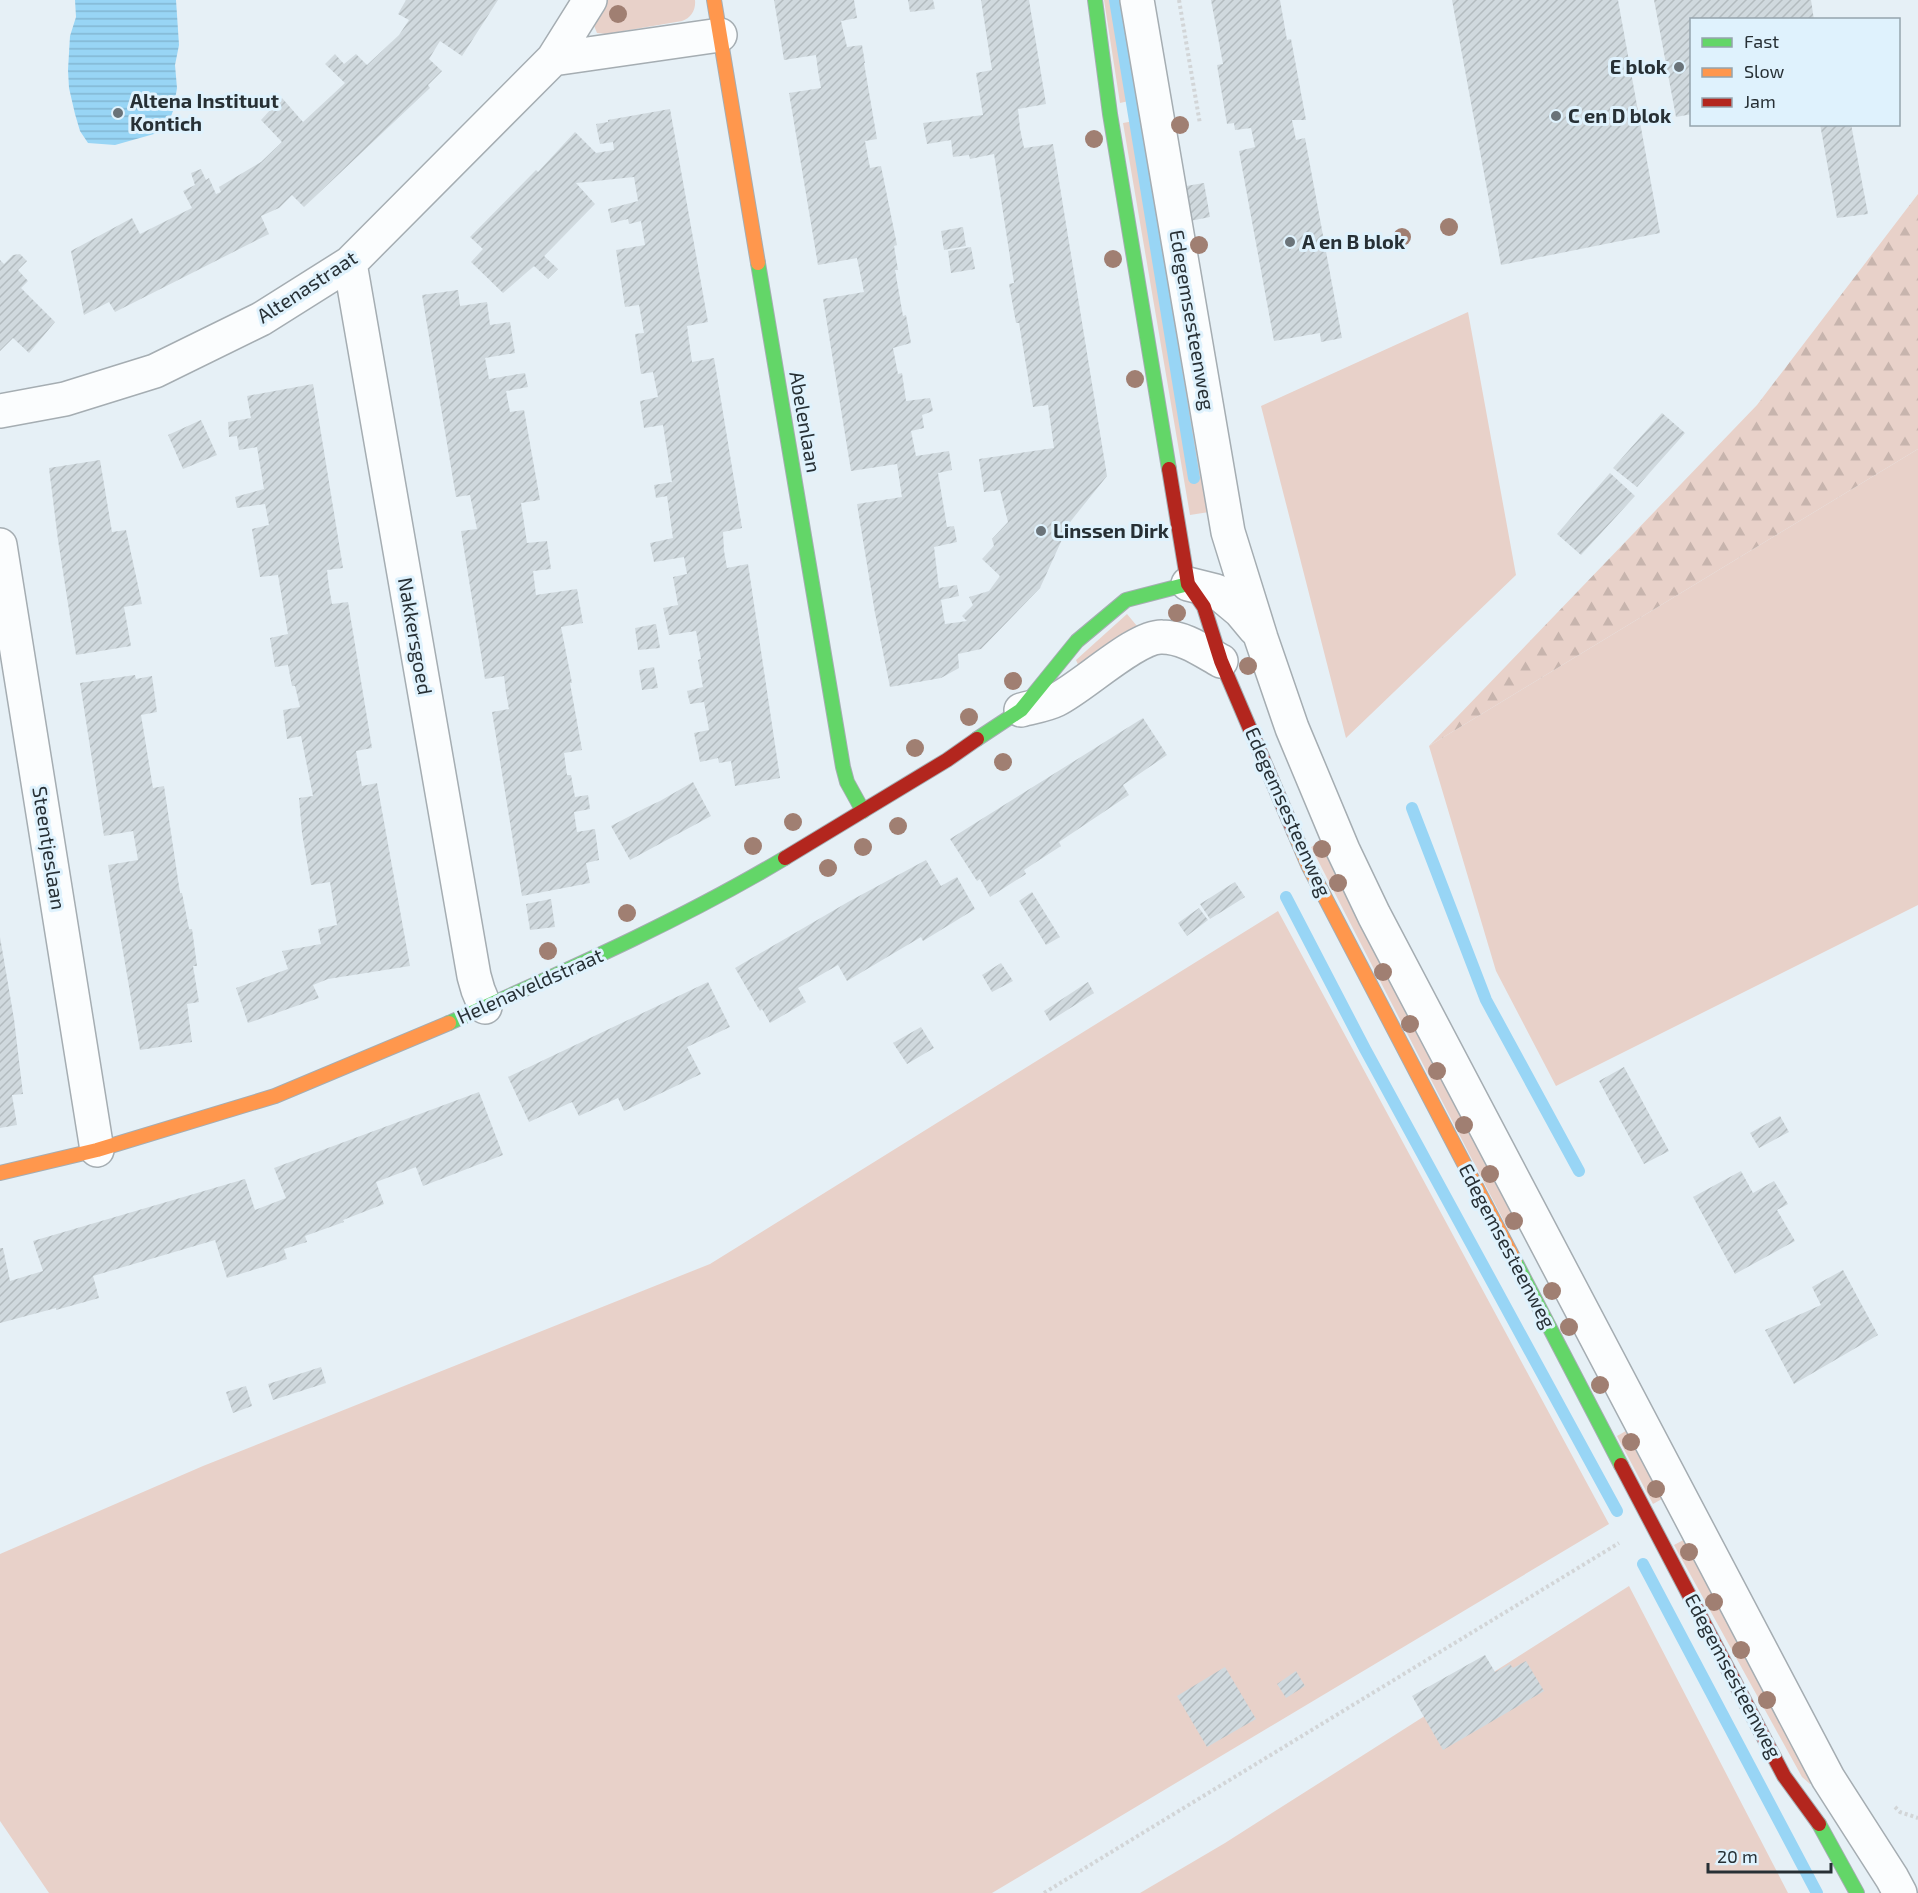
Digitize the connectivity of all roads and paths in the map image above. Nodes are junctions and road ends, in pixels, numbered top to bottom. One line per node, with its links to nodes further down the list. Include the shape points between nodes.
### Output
1 (590, 0): 6 (street, Altenastraat)
2 (714, 0): 5 (street, Abelenlaan)
3 (1095, 0): 10 (street, Edegemsesteenweg, via 1110,114)
4 (1137, 0): 11 (street, Edegemsesteenweg, via 1228,532)
5 (720, 35): 6 (street); 16 (street, Abelenlaan, via 843,767)
6 (553, 59): 7 (street, Altenastraat)
7 (350, 263): 8 (street, Altenastraat, via 261,319 155,371 65,399); 17 (street, Nakkersgoed, via 474,976)
8 (0, 411)
9 (0, 545): 18 (street, Steentjeslaan)
10 (1188, 584): 11 (street, Edegemsesteenweg, via 1216,591 1240,610); 12 (street, Edegemsesteenweg, via 1204,607); 13 (street, Helenaveldstraat, via 1126,600 1077,641)
11 (1261, 638): 14 (street, Edegemsesteenweg)
12 (1221, 661): 13 (street, Helenaveldstraat, via 1192,645 1154,638 1130,649 1056,700); 15 (street, Edegemsesteenweg)
13 (1021, 710): 16 (street, Helenaveldstraat)
14 (1316, 786): 15 (street); 21 (street, Edegemsesteenweg, via 1380,925 1816,1757)
15 (1283, 805): 20 (street, Edegemsesteenweg, via 1308,865)
16 (863, 811): 17 (street, Helenaveldstraat, via 672,920)
17 (485, 1007): 18 (street, Helenaveldstraat, via 275,1096)
18 (97, 1150): 19 (street, Helenaveldstraat)
19 (0, 1173)
20 (1652, 1522): 22 (path); 23 (street, Edegemsesteenweg, via 1785,1776 1823,1830)
21 (1903, 1885)
22 (1044, 1893)
23 (1857, 1893)

